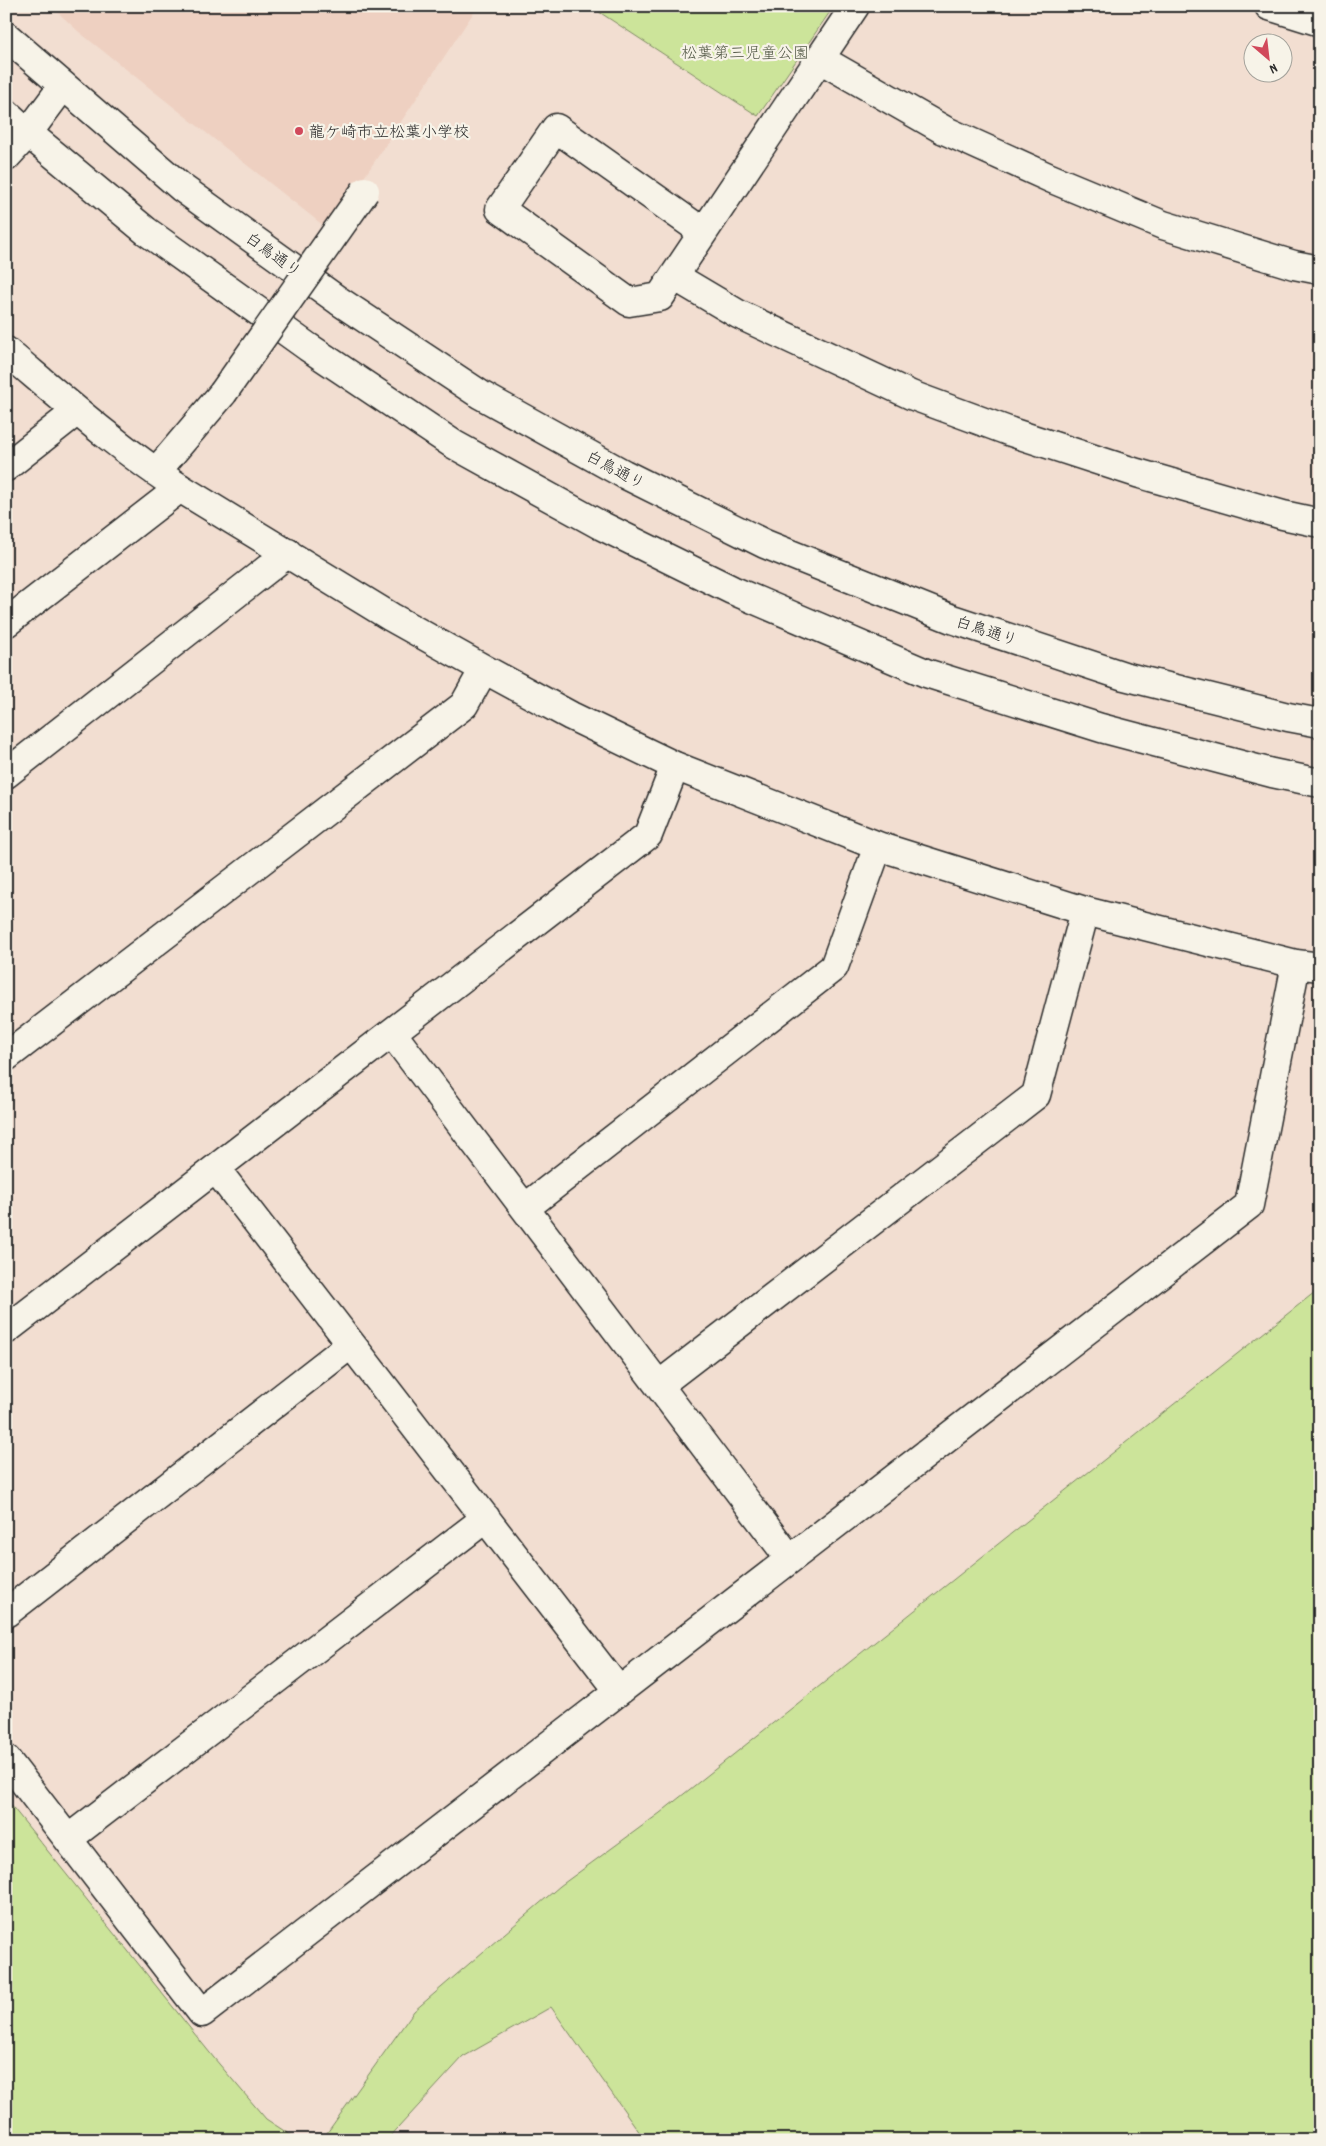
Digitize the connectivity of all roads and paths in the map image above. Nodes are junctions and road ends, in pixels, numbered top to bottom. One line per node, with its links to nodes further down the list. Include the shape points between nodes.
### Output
1 (855, 6): 5 (street)
2 (1269, 6): 3 (street)
3 (1320, 22)
4 (6, 36): 6 (street, 白鳥通り)
5 (820, 59): 11 (street); 12 (street, via 944,130 1050,178 1163,225 1294,266)
6 (64, 86): 8 (street); 23 (street, 白鳥通り, via 182,188 339,301 481,395 624,474 765,544 952,619 1124,676)
7 (6, 113): 8 (street)
8 (28, 133): 9 (street); 26 (street, via 146,231 308,346 453,444 600,525 732,590 926,673 1101,728 1272,774)
9 (6, 157)
10 (365, 191): 17 (street, bridge, via 223,393)
11 (703, 232): 13 (street); 13 (street, via 556,128 500,209 629,302 660,297)
12 (1320, 270)
13 (674, 276): 19 (street, via 738,314 911,395 1137,473)
14 (6, 351): 15 (street)
15 (77, 411): 16 (street); 17 (street)
16 (6, 467)
17 (156, 472): 18 (street)
18 (180, 488): 20 (street); 21 (street)
19 (1320, 523)
20 (288, 553): 22 (street); 25 (street)
21 (6, 623)
22 (484, 669): 24 (street, via 571,716); 31 (street, via 464,705)
23 (1320, 723)
24 (675, 766): 27 (street); 30 (street, via 648,835)
25 (6, 774)
26 (1320, 783)
27 (878, 846): 28 (street); 33 (street, via 834,967)
28 (1086, 911): 29 (street); 36 (street, via 1036,1095)
29 (1308, 966): 38 (street, via 1249,1205)
30 (392, 1033): 32 (street); 33 (street)
31 (6, 1057)
32 (216, 1169): 34 (street); 35 (street)
33 (525, 1208): 36 (street)
34 (6, 1330)
35 (351, 1344): 37 (street); 39 (street)
36 (659, 1386): 38 (street)
37 (486, 1518): 40 (street); 42 (street)
38 (790, 1559): 40 (street)
39 (6, 1613)
40 (619, 1691): 42 (street, via 202,2013)
41 (6, 1759): 42 (street)
42 (68, 1839)

